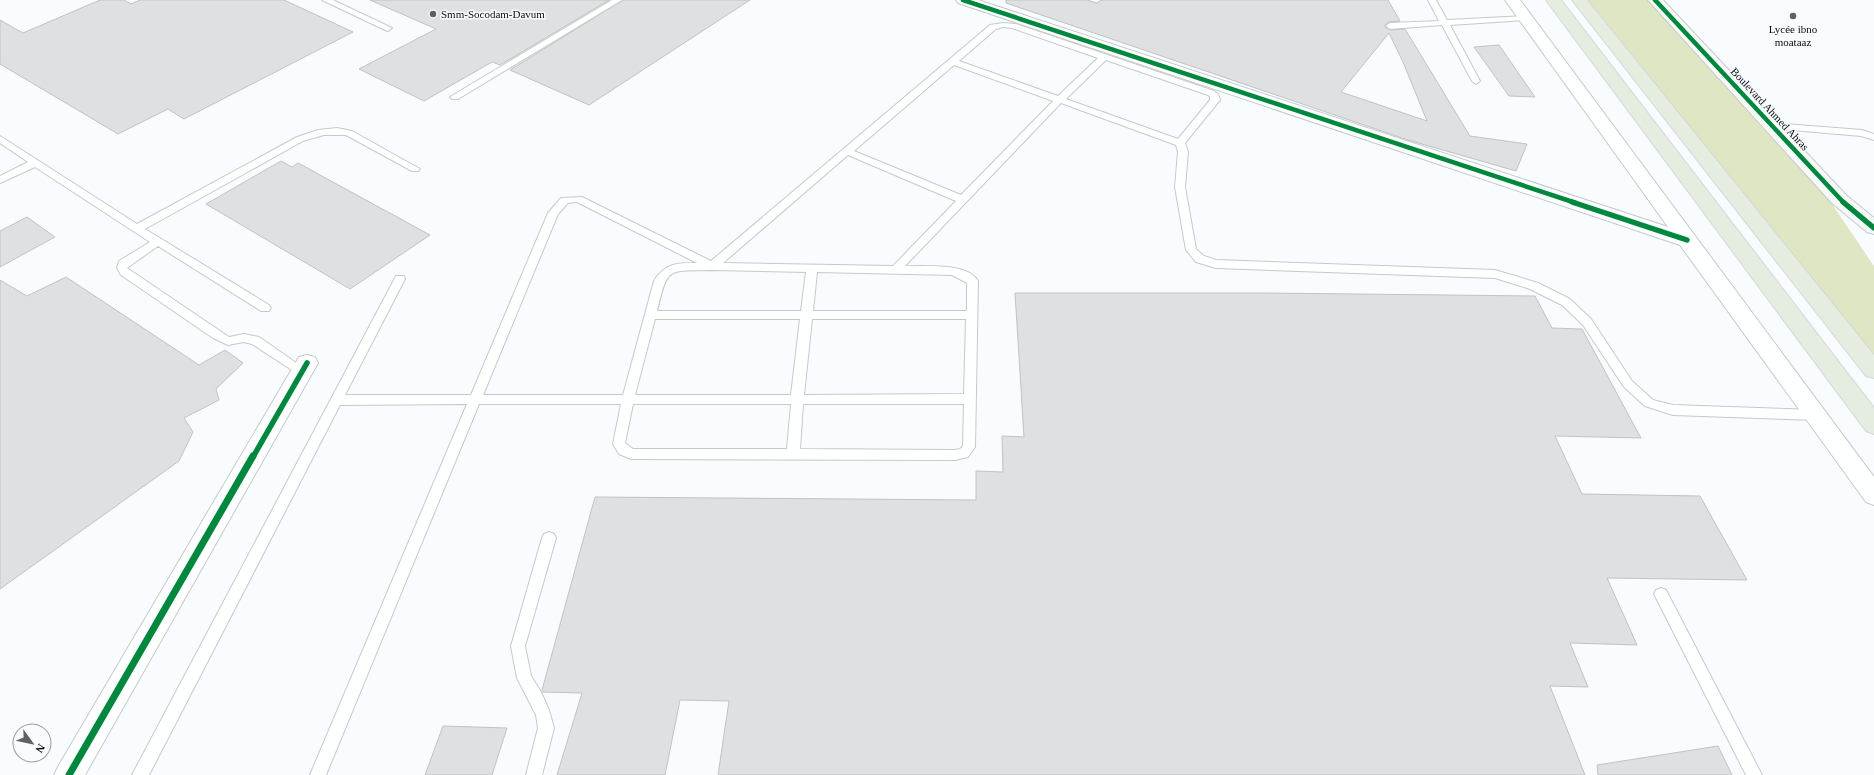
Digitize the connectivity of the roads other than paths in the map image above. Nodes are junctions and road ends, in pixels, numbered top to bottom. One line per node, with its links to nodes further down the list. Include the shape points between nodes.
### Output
1 (326, 0): 12 (lane)
2 (618, 0): 16 (lane)
3 (963, 0): 29 (street)
4 (1432, 0): 10 (lane)
5 (1512, 0): 9 (street)
6 (1553, 0): 47 (highway)
7 (1579, 0): 40 (highway)
8 (1655, 0): 18 (street, Boulevard Ahmed Ahras)
9 (1526, 18): 10 (lane); 29 (street)
10 (1444, 23): 11 (lane); 15 (lane)
11 (1390, 26)
12 (388, 28)
13 (1104, 57): 14 (lane, via 1013,26 1003,25 994,27); 17 (lane); 21 (lane, via 1215,96 1215,100)
14 (952, 61): 17 (lane); 22 (lane)
15 (1476, 81)
16 (455, 97)
17 (1059, 100): 21 (lane); 26 (lane)
18 (1772, 126): 19 (lane, via 1862,133); 27 (street, Boulevard Ahmed Ahras, via 1839,199)
19 (1874, 137)
20 (0, 139): 23 (lane)
21 (1180, 144): 46 (lane, via 1183,152 1180,187 1191,250 1200,259 1216,264 1495,274 1534,286 1566,302 1587,322 1628,384 1649,403 1673,410)
22 (846, 151): 26 (lane); 31 (lane)
23 (35, 163): 25 (lane); 28 (lane)
24 (415, 169): 28 (lane, via 349,133 326,131 300,139)
25 (0, 180)
26 (963, 200): 33 (lane)
27 (1874, 228)
28 (136, 229): 30 (lane)
29 (1687, 240): 46 (street)
30 (157, 242): 35 (lane); 39 (lane, via 123,264 125,272 228,341 244,338 255,340)
31 (712, 266): 32 (lane); 36 (lane, via 679,267 666,271 659,282); 41 (lane, via 578,199 565,200 553,213)
32 (812, 267): 33 (lane); 37 (lane)
33 (896, 269): 38 (lane, via 953,270 964,274 973,281)
34 (400, 279): 45 (lane)
35 (265, 308)
36 (650, 315): 37 (lane); 42 (lane)
37 (807, 315): 38 (lane); 43 (lane)
38 (972, 315): 44 (lane)
39 (304, 368): 52 (street)
40 (1874, 370)
41 (475, 399): 42 (lane); 45 (lane); 54 (lane)
42 (628, 399): 43 (lane); 48 (lane, via 619,444 623,450 631,454)
43 (797, 399): 44 (lane); 48 (lane)
44 (969, 399): 48 (lane, via 969,446 964,453)
45 (337, 400): 53 (lane)
46 (1816, 415): 49 (street)
47 (1874, 424)
48 (794, 455)
49 (1874, 495)
50 (549, 538): 55 (lane, via 518,646 524,678 544,715 546,728)
51 (1661, 594): 56 (lane)
52 (69, 775)
53 (140, 775)
54 (318, 775)
55 (534, 775)
56 (1754, 775)

